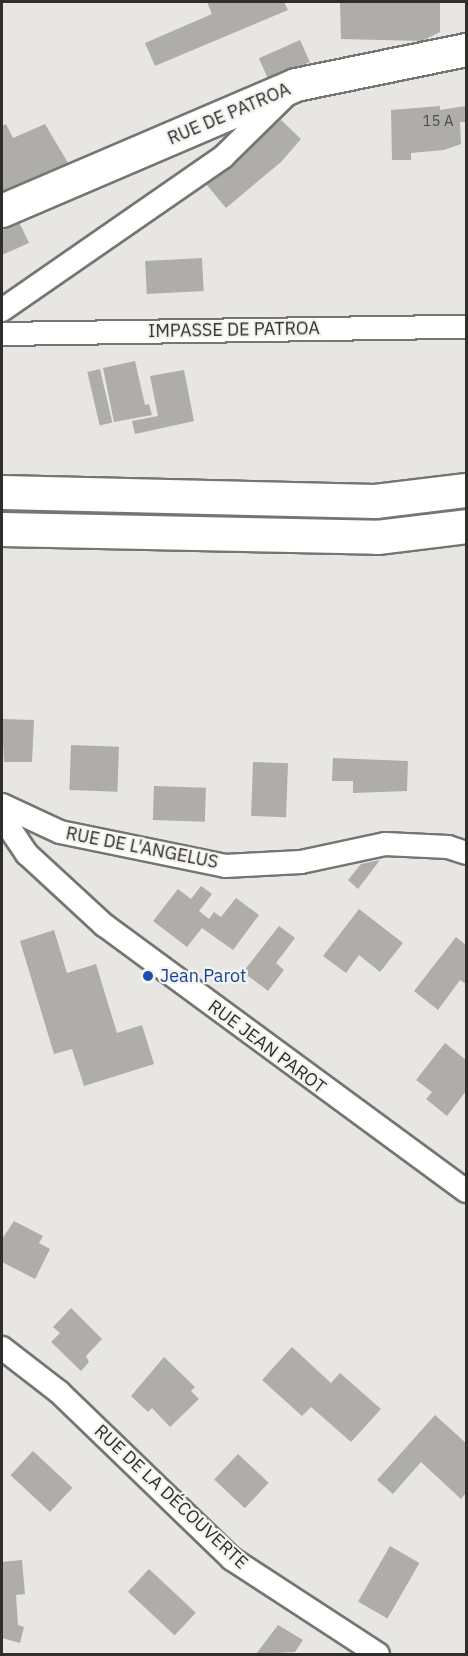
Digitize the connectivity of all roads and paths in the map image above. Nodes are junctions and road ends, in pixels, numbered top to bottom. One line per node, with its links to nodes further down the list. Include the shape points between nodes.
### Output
1 (466, 50): 2 (street, RUE DE PATROA)
2 (296, 85): 3 (street, RUE DE PATROA); 4 (street, via 223,157)
3 (2, 211)
4 (2, 310)
5 (466, 327): 6 (street, IMPASSE DE PATROA)
6 (2, 333)
7 (466, 490): 8 (highway, via 375,501)
8 (2, 492)
9 (466, 526): 10 (highway, via 377,537)
10 (2, 529)
11 (2, 805): 13 (street, RUE DE L'ANGELUS, via 60,832 225,866 301,862 385,844 448,847)
12 (2, 817): 14 (street, RUE JEAN PAROT, via 27,854 104,925)
13 (466, 854)
14 (466, 1191)
15 (2, 1348): 16 (street, RUE DE LA DÉCOUVERTE, via 59,1392 232,1559)
16 (378, 1654)

